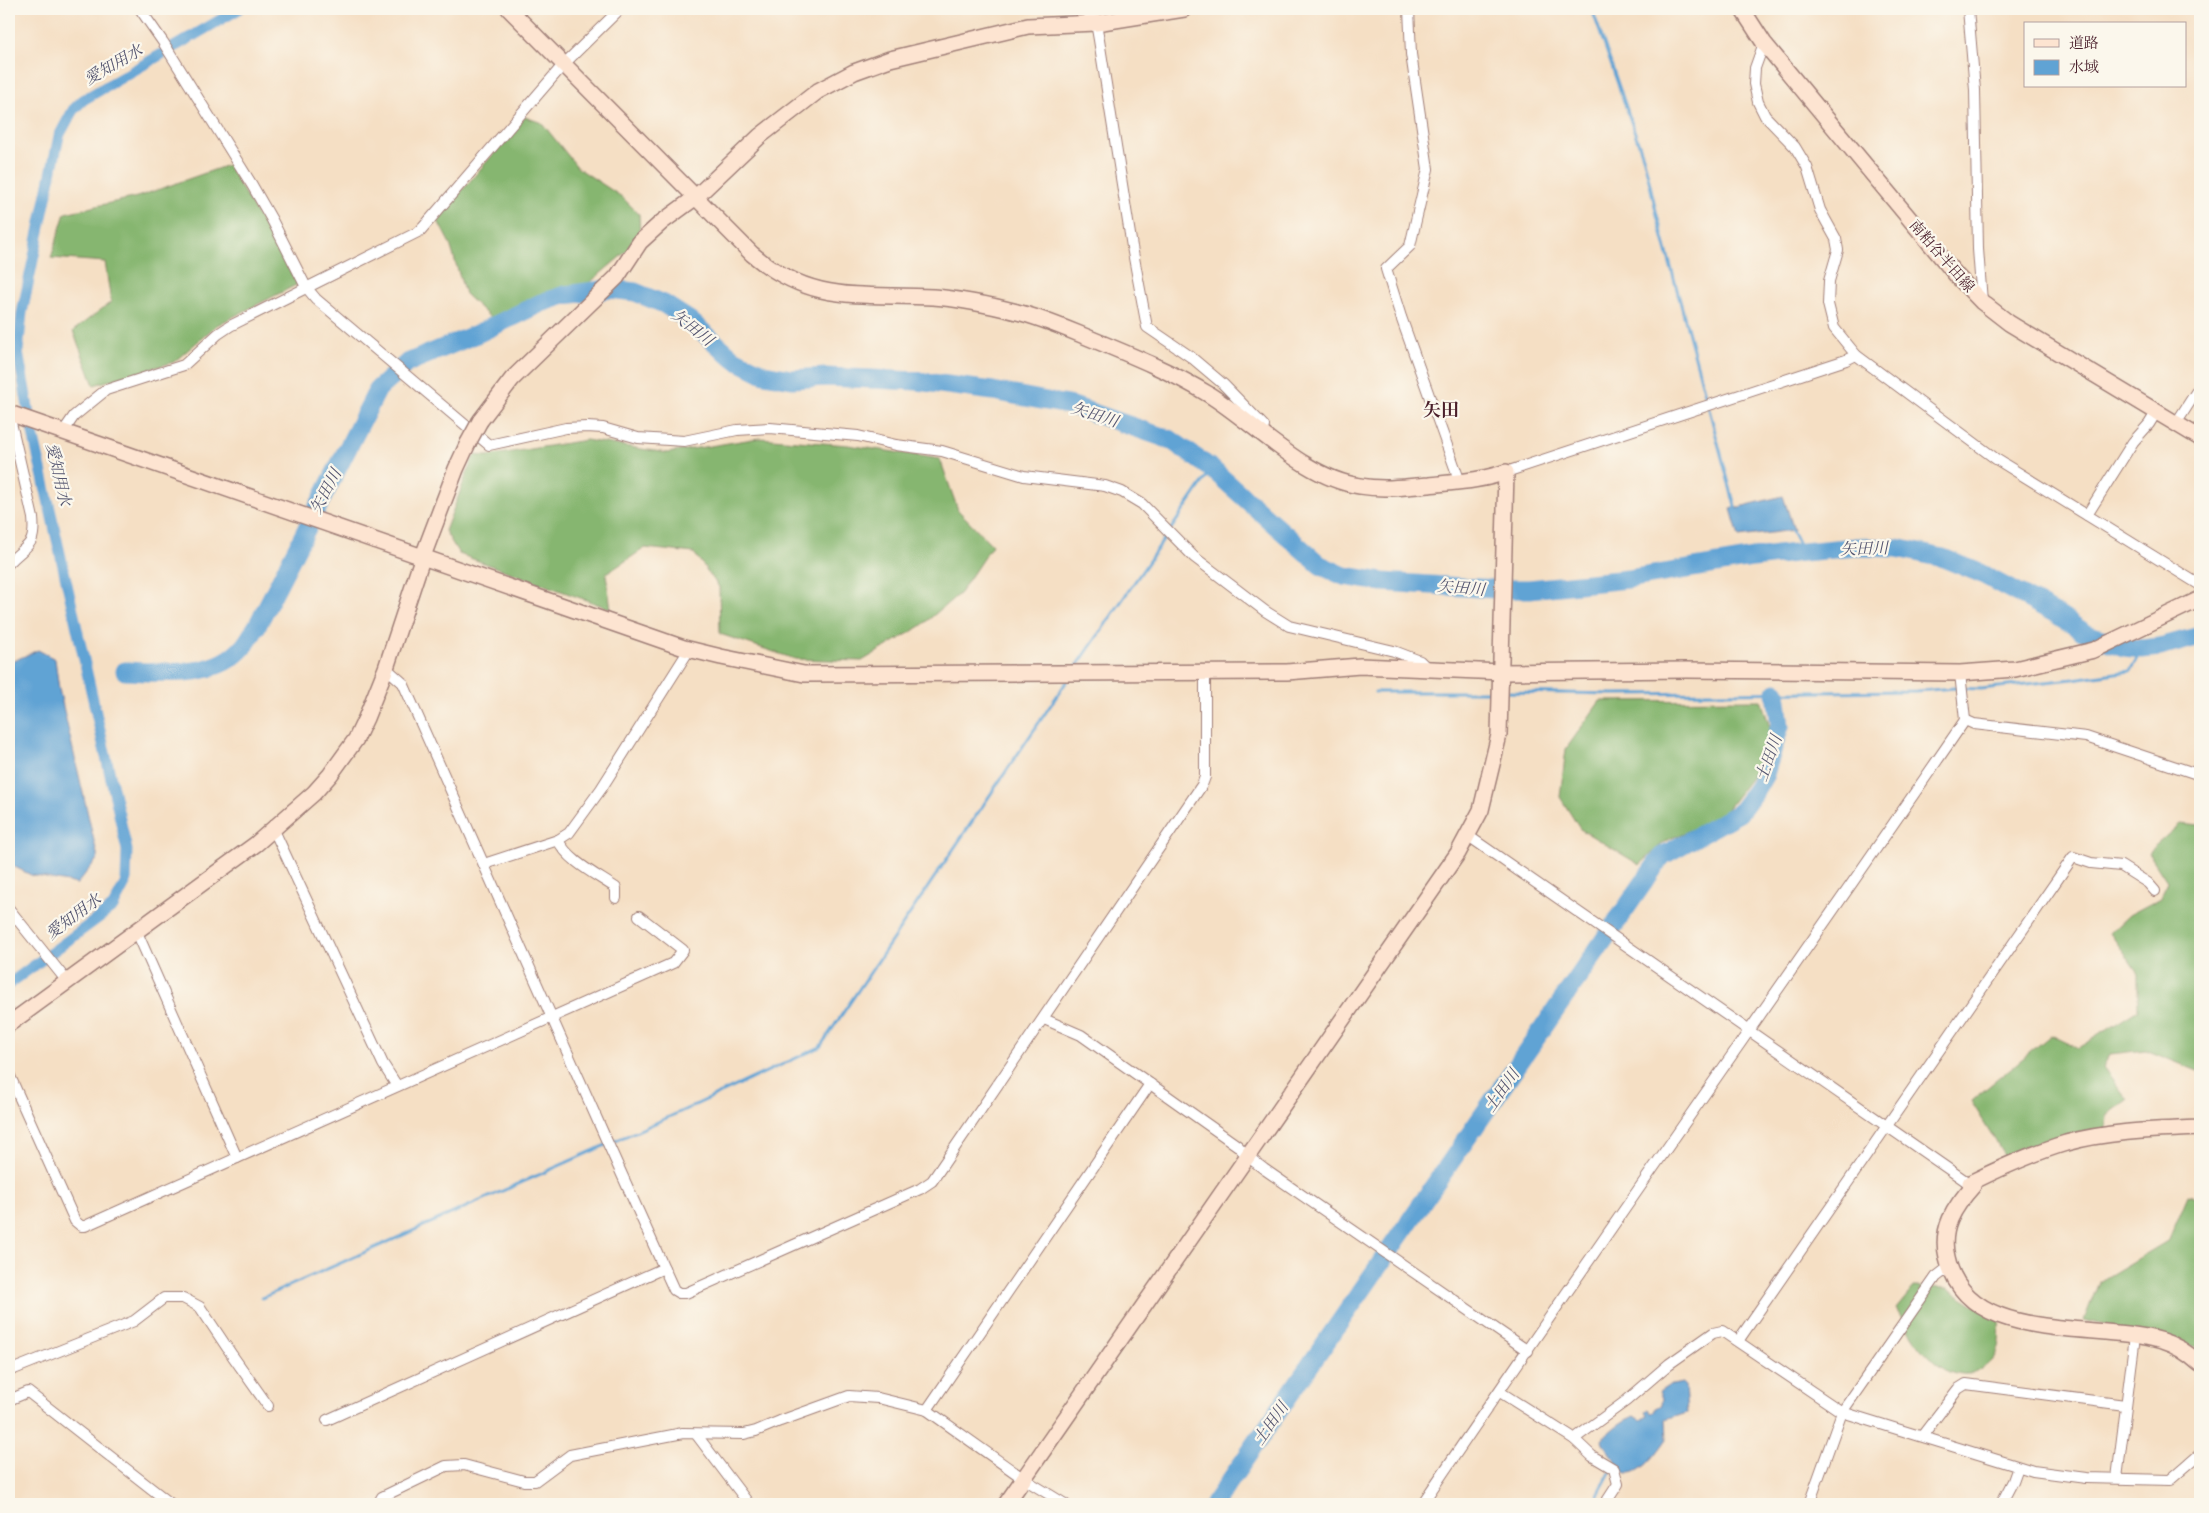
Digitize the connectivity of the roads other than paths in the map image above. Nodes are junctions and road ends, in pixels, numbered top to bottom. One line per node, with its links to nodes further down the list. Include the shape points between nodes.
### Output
1 (140, 9): 13 (street, via 272,220)
2 (509, 9): 11 (street)
3 (620, 9): 11 (street)
4 (1086, 9): 9 (street)
5 (1184, 9): 9 (street)
6 (1410, 9): 24 (street, via 1411,54 1428,169 1410,246 1386,269)
7 (1742, 9): 10 (street, 南粕谷半田線)
8 (1968, 9): 14 (street, via 1975,90)
9 (1096, 22): 12 (street, via 1028,26 890,59 854,72 818,91 760,136); 21 (street, via 1148,327 1223,384 1264,426)
10 (1764, 43): 14 (street, 南粕谷半田線); 15 (street, via 1755,68 1758,102 1765,116 1795,147 1807,167 1820,210 1836,239 1838,250 1829,281 1828,304 1834,328)
11 (564, 64): 12 (street); 13 (street, via 425,227)
12 (696, 197): 21 (street, via 769,268 800,284 840,294 942,298 1019,312 1153,364 1210,395); 26 (street, bridge, via 640,242 617,276 512,380 480,421 456,469)
13 (306, 287): 20 (street, via 218,334 184,365 106,390 80,410); 32 (street, via 316,299 489,444 566,428 603,428 638,438 684,441 737,430 770,428 858,436 942,451 1024,476 1105,486 1142,504 1194,557 1264,611 1289,626 1394,650 1420,661)
14 (1982, 302): 17 (street, 南粕谷半田線, via 2009,323)
15 (1856, 355): 23 (street); 25 (street, via 1996,460)
16 (2200, 386): 19 (street)
17 (2157, 411): 19 (street, 南粕谷半田線); 25 (street, via 2133,442)
18 (13, 414): 20 (street); 27 (street, via 35,531 25,551)
19 (2177, 422): 22 (street, 南粕谷半田線)
20 (62, 432): 26 (street)
21 (1262, 434): 24 (street, via 1333,479 1360,486 1395,488)
22 (2200, 438)
23 (1506, 472): 24 (street); 33 (street)
24 (1460, 482)
25 (2088, 515): 28 (street)
26 (423, 556): 30 (street); 31 (street)
27 (9, 563)
28 (2200, 585)
29 (2200, 598): 35 (street, via 2094,650 2015,669)
30 (689, 650): 34 (street, via 804,674); 40 (street, via 582,817 569,833)
31 (386, 668): 38 (street, via 366,718 343,758 314,793); 41 (street, via 403,683)
32 (1428, 669): 33 (street); 34 (street, via 1360,666 1287,672)
33 (1502, 672): 35 (street); 39 (street, via 1499,735 1492,773 1481,810)
34 (1205, 673): 49 (street, via 1205,777 1202,785)
35 (1960, 673): 36 (street)
36 (1965, 720): 37 (street, via 1974,724 2086,737); 51 (street)
37 (2200, 775)
38 (273, 828): 46 (street, via 256,844); 54 (street)
39 (1467, 835): 51 (street); 57 (street, via 1436,885)
40 (558, 840): 41 (street); 43 (street, via 571,857 616,888)
41 (484, 864): 48 (street)
42 (2155, 891): 55 (street, via 2121,866 2091,863 2073,857)
43 (616, 898)
44 (9, 909): 47 (street)
45 (639, 916): 48 (street, via 683,950 673,964)
46 (136, 930): 47 (street); 58 (street)
47 (66, 980): 50 (street)
48 (552, 1017): 54 (street); 61 (street)
49 (1044, 1019): 53 (street, via 1082,1035); 61 (street, via 932,1181 920,1190 686,1293 674,1290)
50 (9, 1024)
51 (1750, 1030): 55 (street); 64 (street, via 1578,1274)
52 (9, 1074): 58 (street, via 75,1221 81,1226 92,1224)
53 (1150, 1084): 57 (street, via 1238,1146); 71 (street)
54 (396, 1086): 58 (street)
55 (1887, 1126): 59 (street); 63 (street)
56 (2200, 1128): 59 (street, via 2142,1131 2066,1144 1996,1170 1970,1183)
57 (1246, 1156): 64 (street); 80 (street)
58 (237, 1158)
59 (1973, 1186): 60 (street, via 1960,1200 1948,1222 1945,1248)
60 (1949, 1267): 62 (street, via 1967,1298 1995,1315 2044,1325); 72 (street, via 1936,1277)
61 (664, 1268): 73 (street)
62 (2136, 1336): 65 (street, via 2170,1344); 69 (street)
63 (1738, 1340): 72 (street); 76 (street, via 1722,1331 1713,1332)
64 (1528, 1351): 67 (street)
65 (2200, 1364)
66 (9, 1371): 70 (street, via 134,1321 164,1298 184,1298 200,1307)
67 (1500, 1392): 76 (street); 86 (street)
68 (9, 1400): 81 (street, via 28,1392)
69 (2125, 1405): 75 (street, via 1966,1384 1958,1389); 79 (street)
70 (268, 1406)
71 (927, 1410): 74 (street, via 878,1398 849,1396 744,1434); 80 (street)
72 (1842, 1412): 75 (street); 88 (street)
73 (327, 1420)
74 (696, 1434): 82 (street, via 683,1433 570,1455 535,1480 524,1481 464,1465 446,1466 382,1497); 83 (street)
75 (1922, 1436): 78 (street)
76 (1574, 1440): 87 (street, via 1614,1469 1618,1484)
77 (2200, 1454): 79 (street, via 2170,1480)
78 (2018, 1467): 79 (street, via 2086,1478); 89 (street)
79 (2117, 1478)
80 (1024, 1479): 84 (street); 85 (street)
81 (171, 1504)
82 (378, 1504)
83 (749, 1504)
84 (1006, 1504)
85 (1065, 1504)
86 (1422, 1504)
87 (1605, 1504)
88 (1809, 1504)
89 (2000, 1504)

